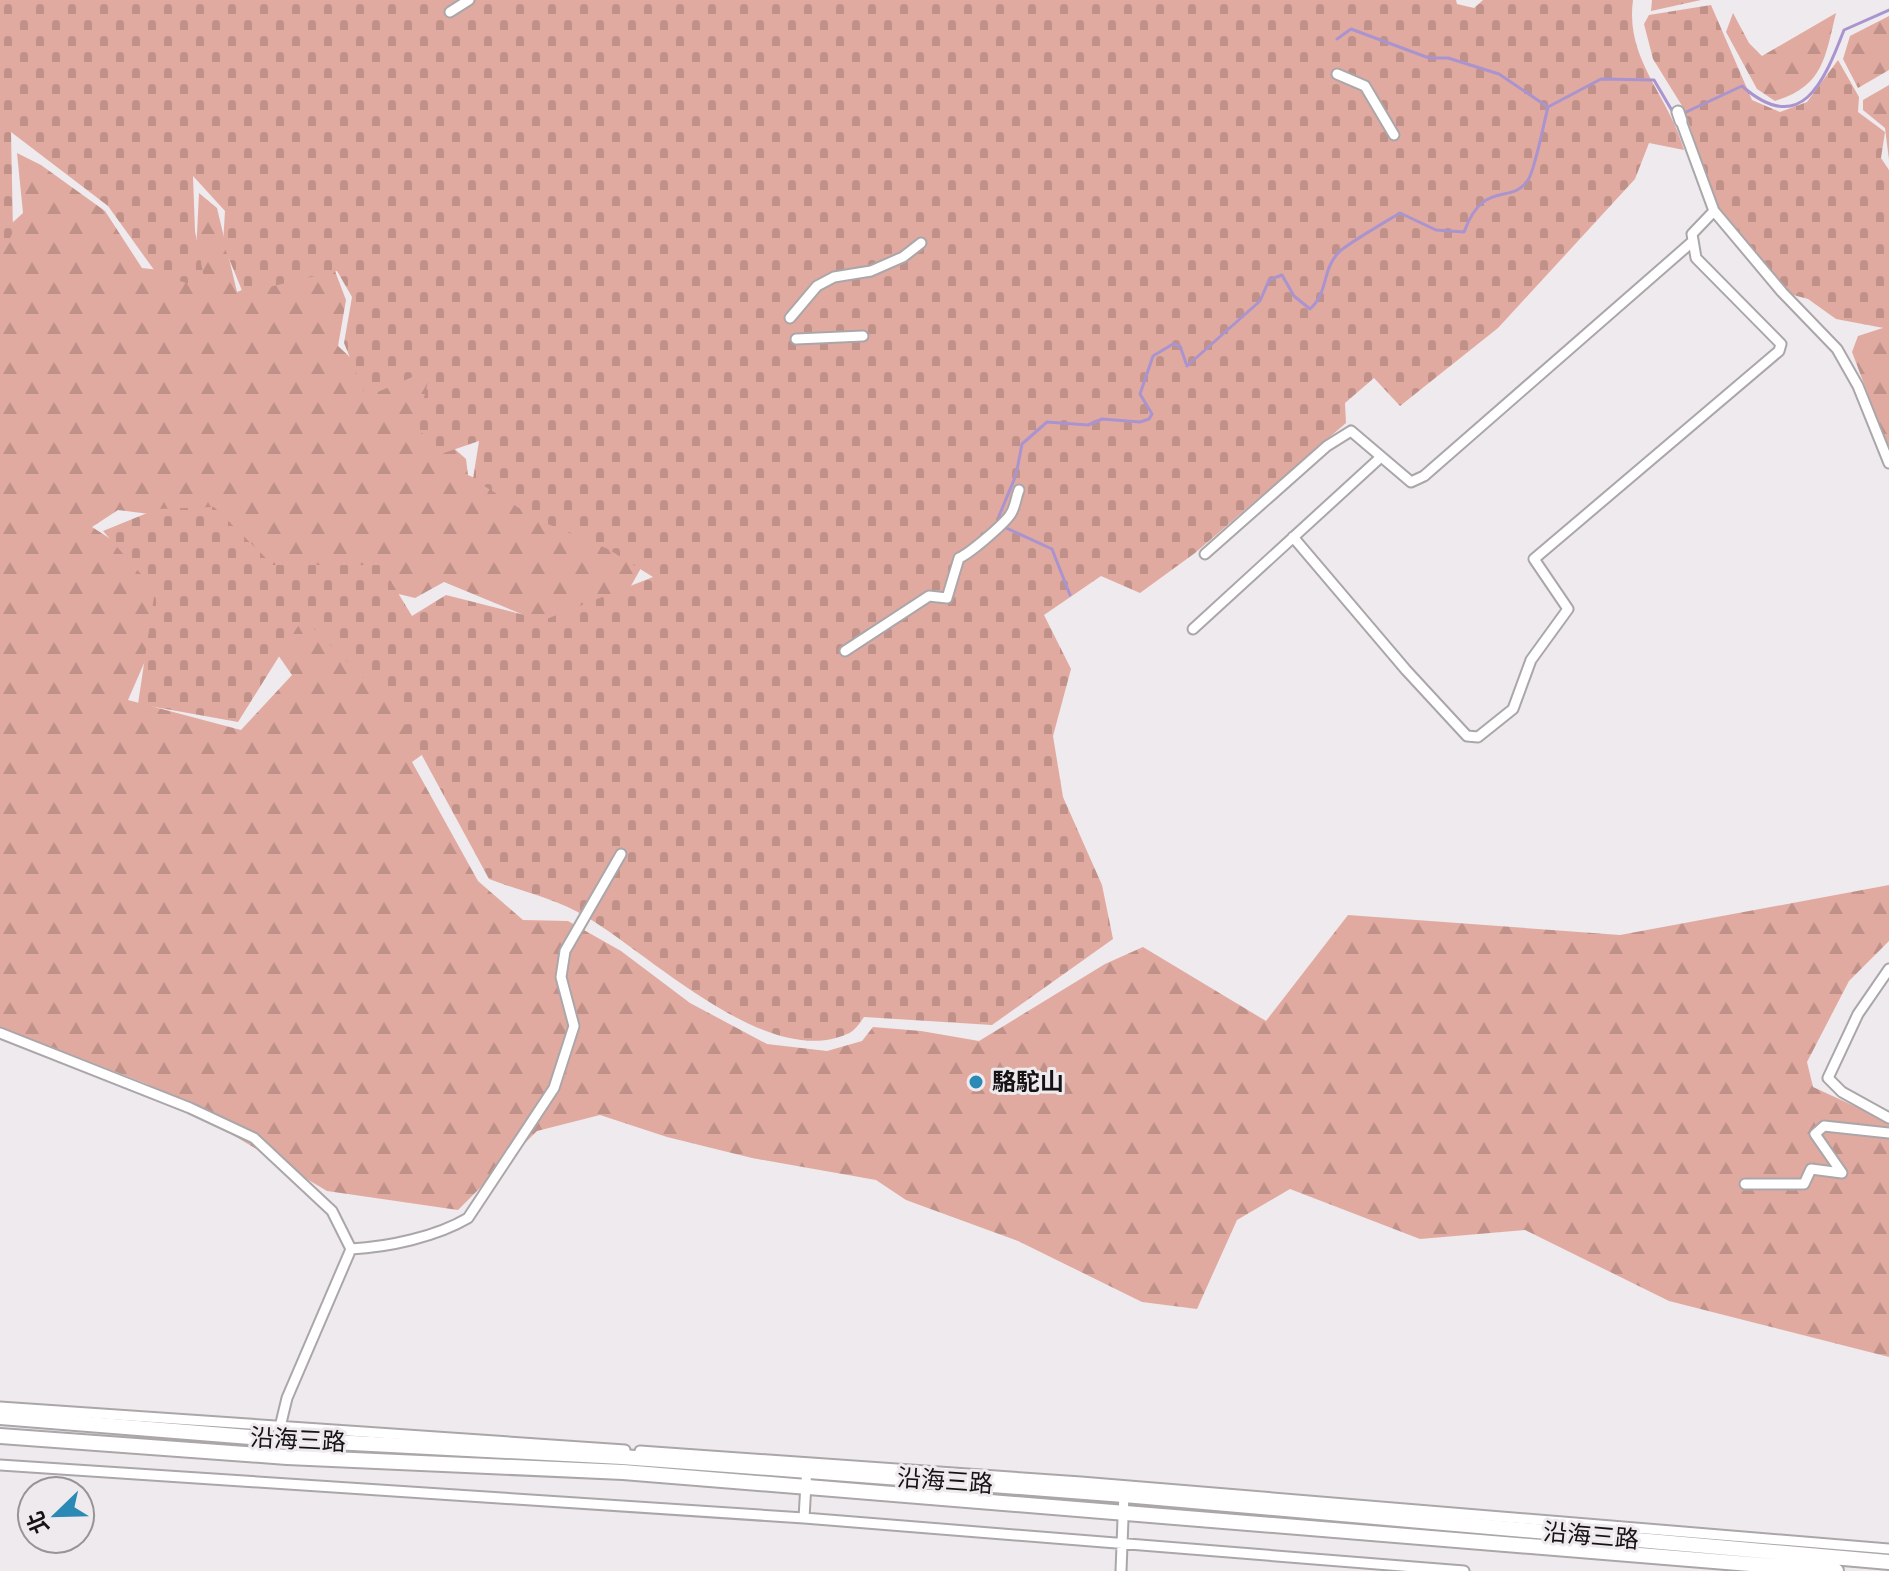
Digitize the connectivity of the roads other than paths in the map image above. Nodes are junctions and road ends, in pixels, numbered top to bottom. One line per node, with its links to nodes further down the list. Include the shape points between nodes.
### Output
1 (469, 0): 2 (street)
2 (450, 12)
3 (1337, 74): 5 (street, via 1365,86)
4 (1680, 116): 6 (street)
5 (1394, 135)
6 (1714, 211): 7 (street, via 1692,234); 13 (street, via 1837,349)
7 (1692, 242): 12 (street, via 1424,476 1411,482); 15 (street, via 1696,258 1781,344 1779,351 1534,559 1568,609 1531,660 1513,709 1478,737 1467,736)
8 (921, 243): 9 (street, via 871,271 834,277 817,286)
9 (790, 318)
10 (863, 336): 11 (street)
11 (796, 339)
12 (1381, 457): 15 (street); 16 (street, via 1351,431)
13 (1889, 463)
14 (1019, 490): 18 (street, via 1011,515 959,558 947,598 929,596)
15 (1293, 537): 17 (street)
16 (1205, 554)
17 (1193, 629)
18 (845, 651)
19 (621, 854): 25 (street, via 565,951 561,977 574,1026 554,1088 468,1218 452,1227)
20 (1889, 969): 22 (street, via 1858,1014 1828,1078 1842,1092)
21 (0, 1033): 25 (street, via 254,1138 332,1211)
22 (1889, 1118)
23 (1889, 1133): 24 (street, via 1824,1126 1815,1134 1842,1173 1811,1169 1804,1184)
24 (1745, 1184)
25 (351, 1249): 28 (street)
26 (0, 1407): 28 (street, 沿海三路)
27 (0, 1417): 28 (main road, 沿海三路)
28 (277, 1433): 30 (street); 32 (main road, 沿海三路)
29 (0, 1436): 30 (main road, 沿海三路)
30 (273, 1456): 32 (main road, 沿海三路, via 623,1472)
31 (0, 1465): 37 (street, 沿海三路)
32 (807, 1473): 33 (main road, 沿海三路); 33 (street, 沿海三路); 37 (street)
33 (936, 1483): 34 (main road, 沿海三路); 34 (street, 沿海三路)
34 (1124, 1497): 35 (main road, 沿海三路); 35 (street, 沿海三路); 41 (street)
35 (1191, 1503): 36 (main road, 沿海三路); 36 (street, 沿海三路)
36 (1309, 1513): 38 (main road, 沿海三路); 38 (street, 沿海三路)
37 (804, 1518): 41 (street, 沿海三路)
38 (1409, 1521): 39 (main road, 沿海三路); 39 (street, 沿海三路)
39 (1488, 1528): 40 (main road, 沿海三路); 40 (street, 沿海三路)
40 (1574, 1535): 42 (street, 沿海三路); 43 (main road, 沿海三路); 46 (main road, 沿海三路)
41 (1122, 1543): 44 (street); 45 (street, 沿海三路)
42 (1889, 1549)
43 (1889, 1562)
44 (1121, 1571)
45 (1464, 1571)
46 (1836, 1571)

